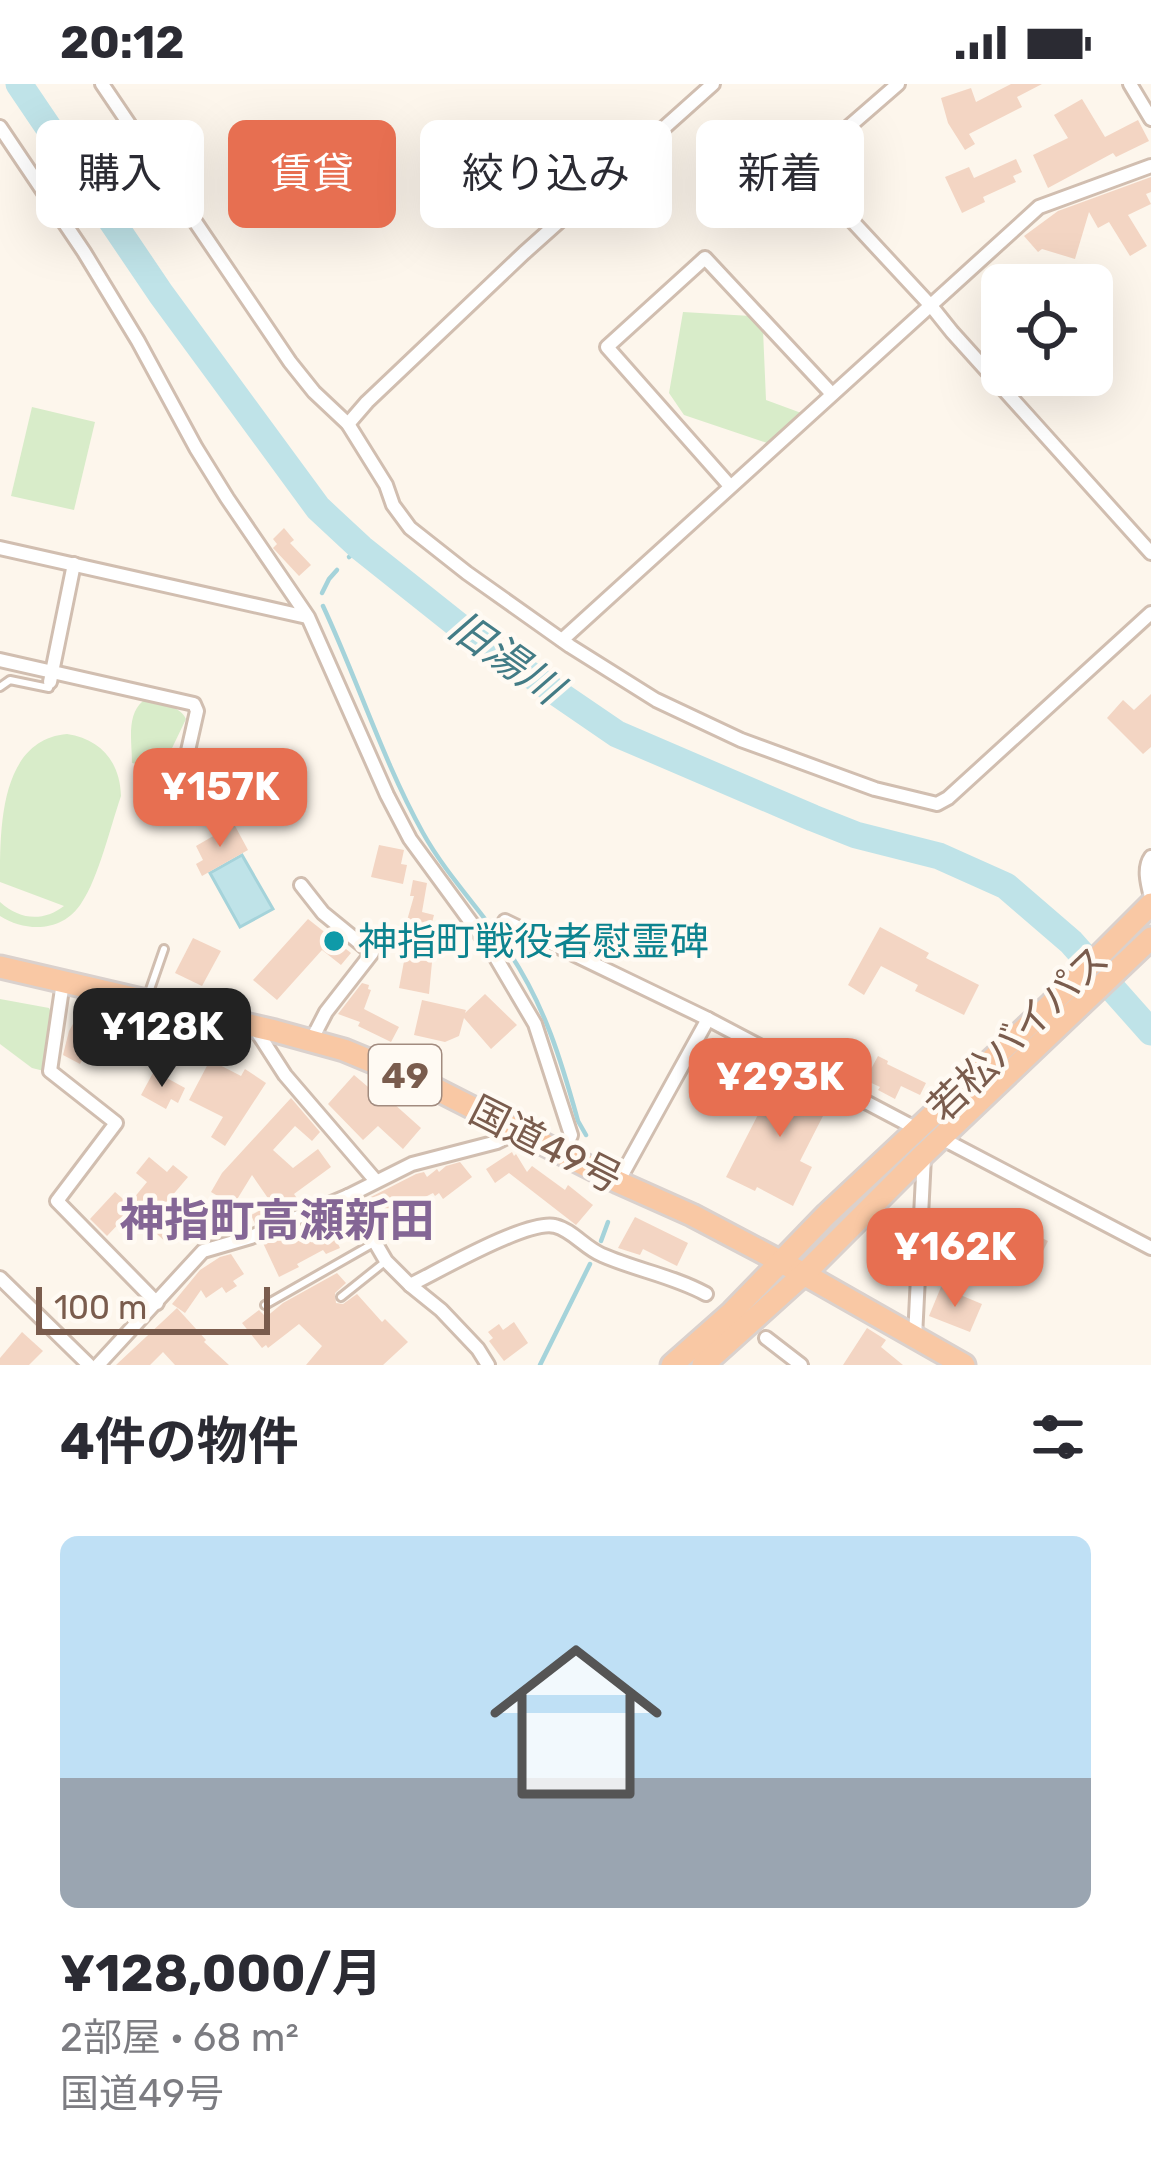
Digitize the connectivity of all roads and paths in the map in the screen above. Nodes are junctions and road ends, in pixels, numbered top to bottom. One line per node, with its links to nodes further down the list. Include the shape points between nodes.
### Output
1 (102, 84): 10 (street, via 290,362)
2 (713, 84): 10 (street)
3 (898, 84): 8 (street, via 811,166 816,182)
4 (1130, 84): 5 (street)
5 (1151, 118)
6 (0, 127): 16 (street)
7 (1151, 166): 8 (street, via 1040,207)
8 (932, 307): 9 (street); 13 (street)
9 (832, 394): 11 (street); 11 (street, via 705,258 607,347)
10 (348, 424): 17 (street, via 410,528)
11 (730, 486): 17 (street)
12 (0, 548): 14 (street)
13 (1151, 553)
14 (74, 564): 16 (street); 19 (street)
15 (1151, 613): 17 (street, via 937,803 741,740 656,700)
16 (308, 617): 38 (street, via 410,839 535,1024 571,1135)
17 (562, 640)
18 (0, 660): 19 (street)
19 (51, 676): 20 (lane, via 49,688 10,680); 21 (street, via 194,704)
20 (0, 687)
21 (183, 772)
22 (1151, 857): 24 (street)
23 (301, 886): 34 (street, via 373,953)
24 (1151, 901): 31 (highway, 若松バイパス)
25 (506, 921): 32 (street)
26 (1148, 941): 31 (highway, 若松バイパス)
27 (164, 949): 30 (lane)
28 (0, 967): 29 (highway, 国道49号 / 49)
29 (63, 982): 30 (highway, 国道49号 / 49); 52 (street, via 50,1071 116,1123 58,1201)
30 (146, 1001): 33 (highway, 国道49号 / 49)
31 (1058, 1012): 35 (highway, 若松バイパス); 37 (highway, 若松バイパス)
32 (708, 1019): 35 (street); 41 (street)
33 (253, 1026): 34 (highway, 国道49号 / 49); 40 (street)
34 (311, 1041): 36 (highway, 国道49号 / 49, via 426,1084)
35 (917, 1129): 46 (highway, 若松バイパス)
36 (518, 1131): 38 (highway, 国道49号 / 49); 40 (street)
37 (941, 1138): 39 (highway, 若松バイパス); 44 (street)
38 (562, 1154): 41 (highway, 国道49号 / 49)
39 (924, 1154): 47 (highway, 若松バイパス); 54 (street)
40 (376, 1180): 42 (street)
41 (618, 1182): 46 (highway, 国道49号 / 49)
42 (348, 1196): 43 (street); 52 (street, via 203,1251)
43 (375, 1243): 45 (street); 53 (lane)
44 (1151, 1248)
45 (386, 1262): 49 (street); 51 (lane)
46 (781, 1262): 47 (highway, 国道49号 / 49); 58 (highway, 若松バイパス)
47 (804, 1274): 54 (highway, 国道49号); 59 (highway, 若松バイパス)
48 (0, 1278): 56 (street)
49 (410, 1286): 50 (street, via 511,1235 552,1225 597,1253); 57 (street)
50 (706, 1294)
51 (341, 1297)
52 (157, 1303): 56 (street)
53 (266, 1305)
54 (915, 1337): 61 (highway, 国道49号)
55 (766, 1338): 60 (street)
56 (94, 1365)
57 (488, 1365)
58 (672, 1365)
59 (703, 1365)
60 (801, 1365)
61 (964, 1365)

